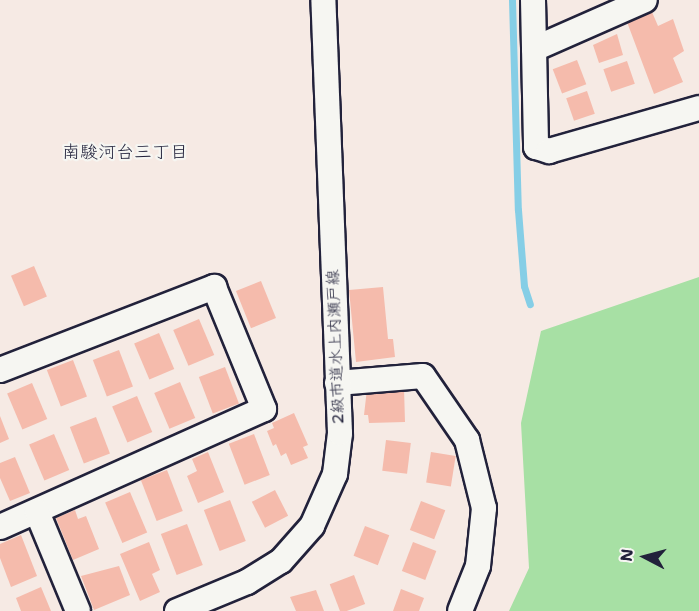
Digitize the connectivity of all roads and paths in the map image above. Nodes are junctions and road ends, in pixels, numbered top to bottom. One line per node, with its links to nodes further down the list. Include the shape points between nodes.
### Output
1 (323, 0): 7 (street, 2級市道水上内瀬戸線)
2 (533, 0): 4 (street)
3 (645, 0): 4 (street)
4 (534, 49): 5 (street, via 536,147 549,151)
5 (699, 108)
6 (0, 370): 8 (street, via 214,286 264,409)
7 (337, 383): 11 (street, 2級市道水上内瀬戸線, via 340,433 335,474 312,526 294,549 261,574); 12 (street, via 423,376 467,440 484,508 478,566)
8 (37, 512): 9 (street); 10 (street)
9 (0, 527)
10 (78, 611)
11 (177, 611)
12 (460, 611)

